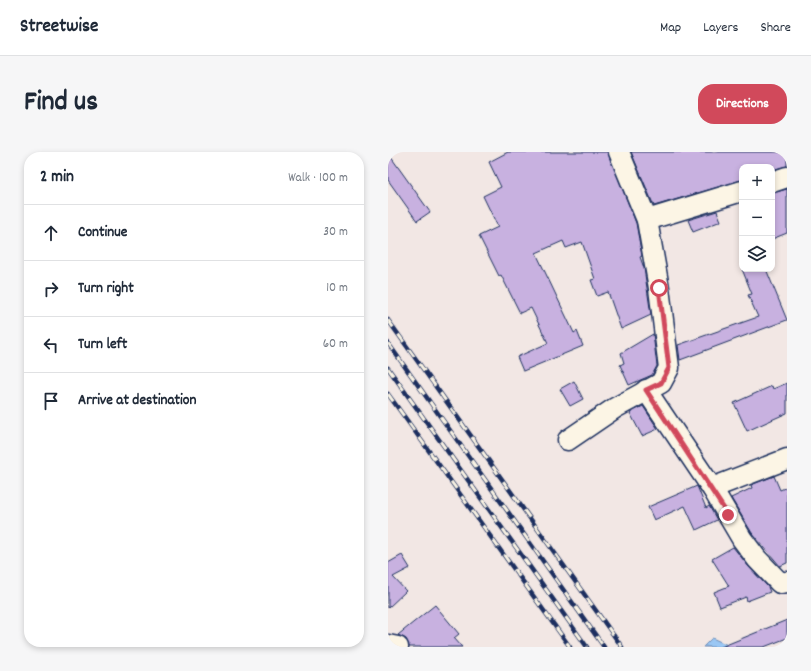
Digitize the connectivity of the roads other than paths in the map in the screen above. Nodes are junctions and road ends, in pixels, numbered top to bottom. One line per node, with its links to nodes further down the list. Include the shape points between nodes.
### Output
1 (619, 152): 5 (street)
2 (787, 178): 3 (street)
3 (775, 181)
4 (739, 192): 5 (street)
5 (647, 220): 6 (street, via 669,368 661,383)
6 (646, 390): 7 (street); 9 (street)
7 (568, 440)
8 (787, 459): 9 (street)
9 (712, 488): 10 (street, via 757,559 780,583)
10 (787, 582)
11 (388, 645): 12 (street)
12 (398, 647)

